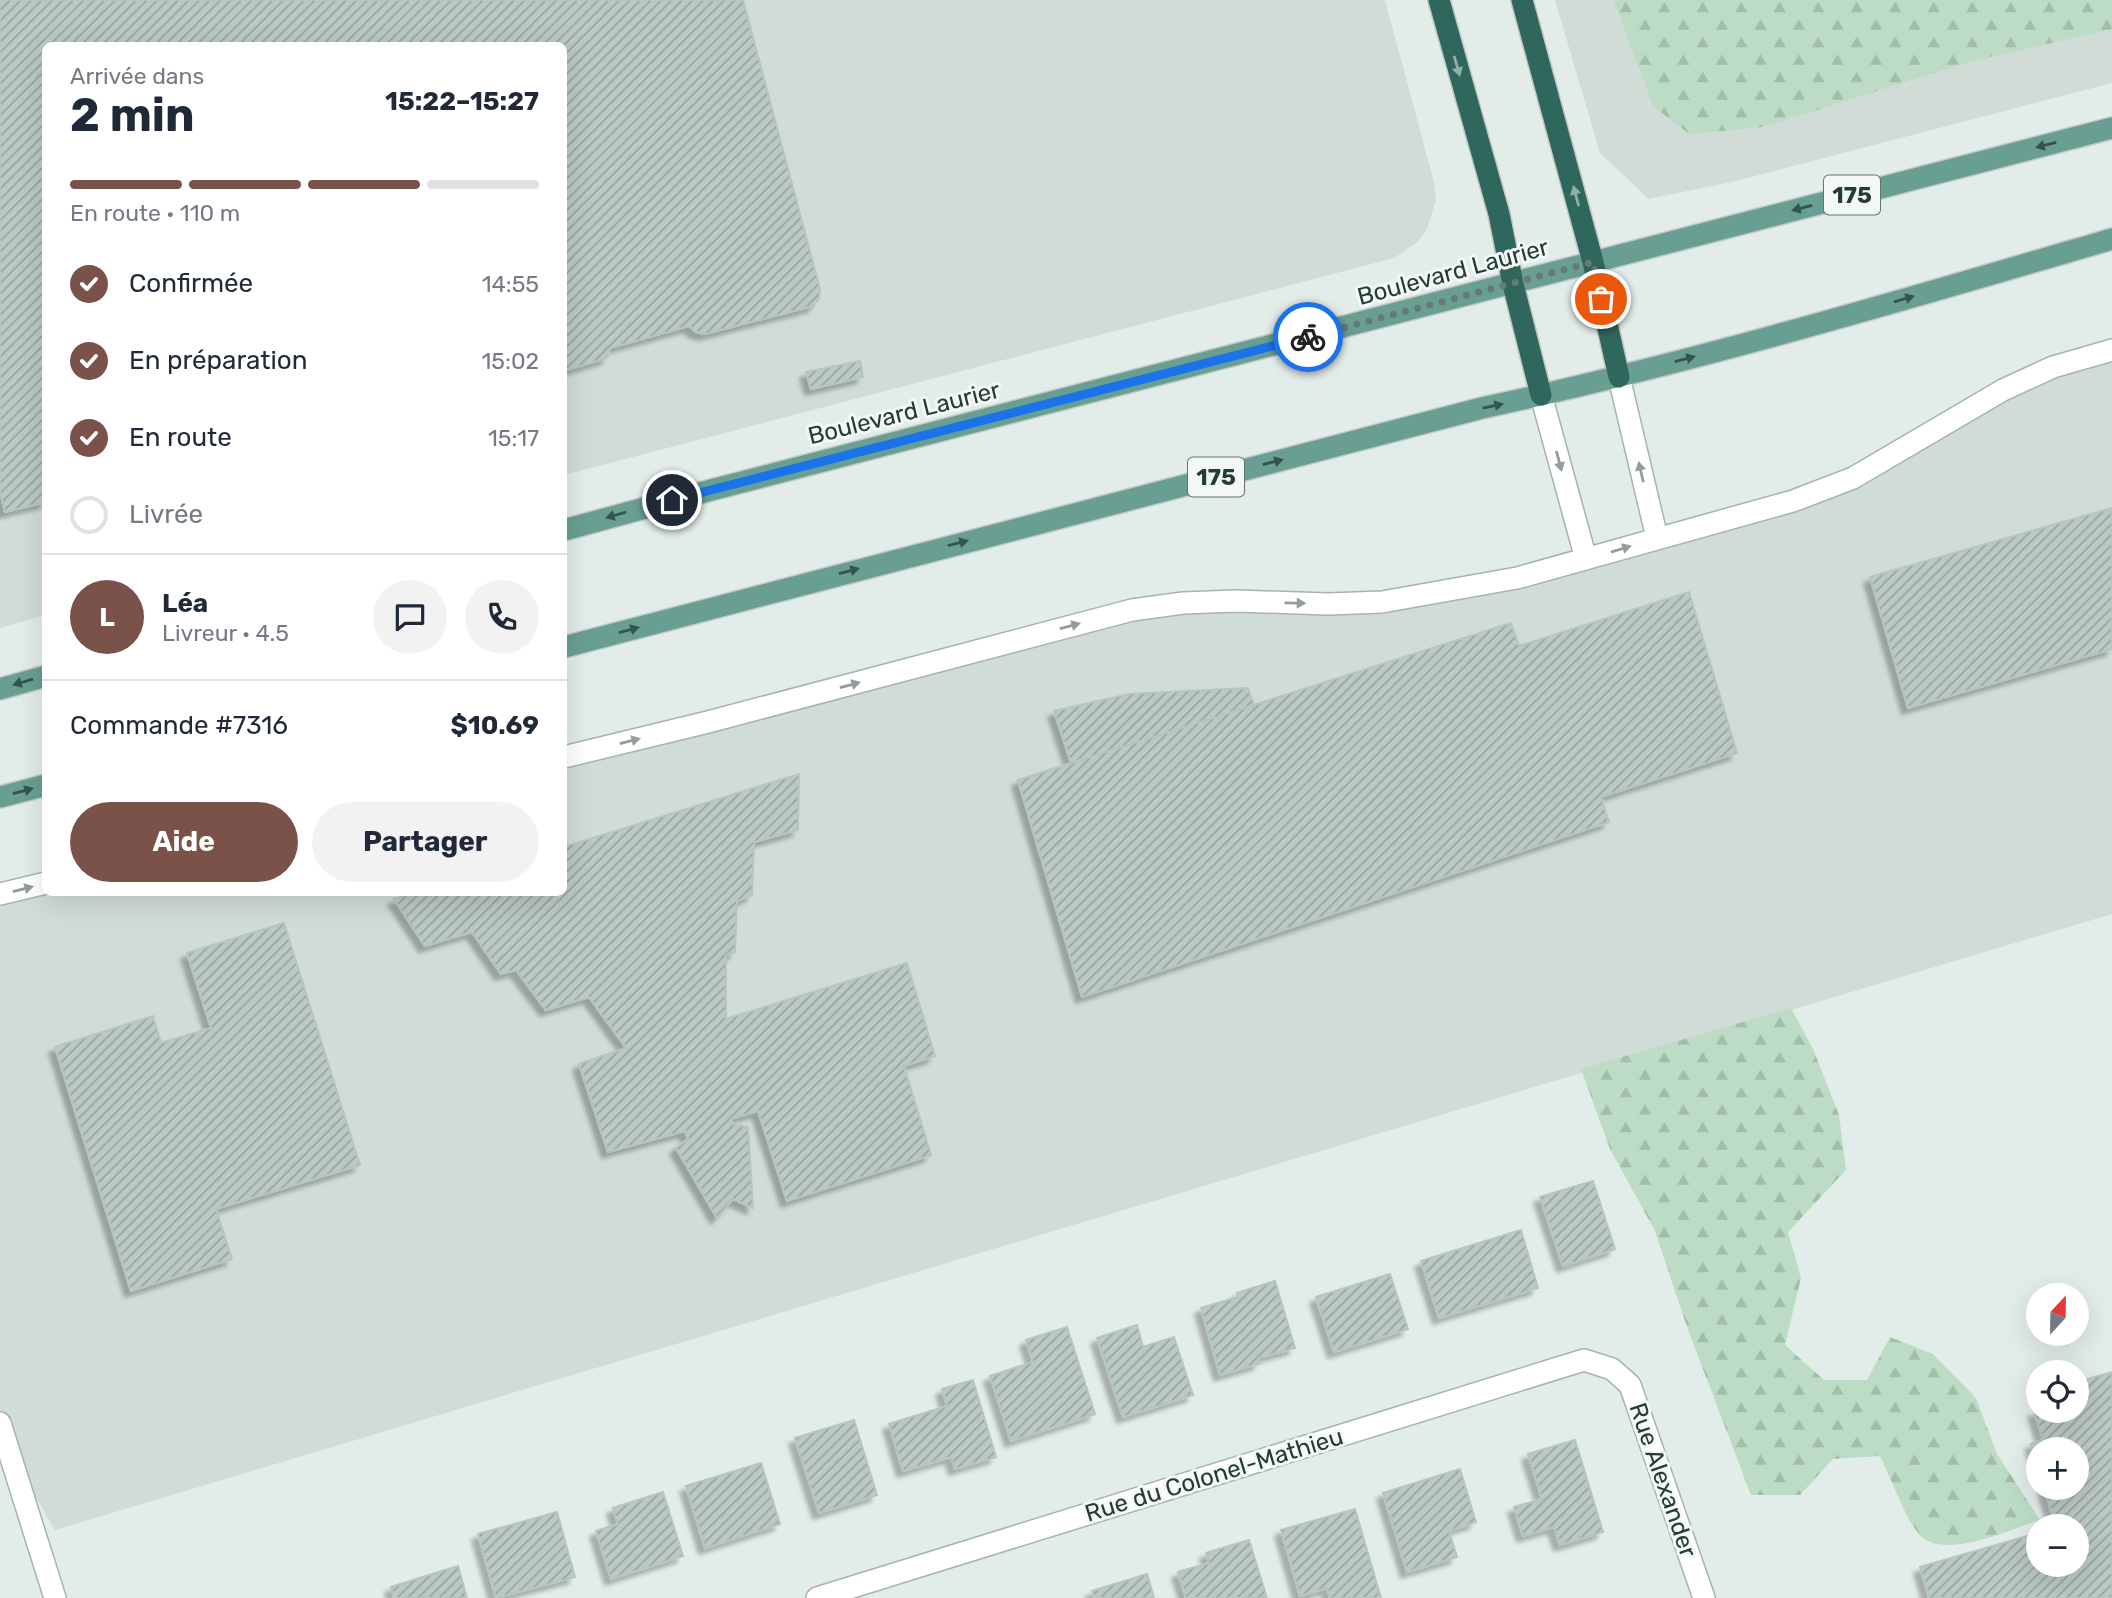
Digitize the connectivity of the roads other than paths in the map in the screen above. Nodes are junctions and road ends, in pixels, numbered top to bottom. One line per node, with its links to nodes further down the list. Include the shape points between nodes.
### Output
1 (1439, 0): 6 (highway, one-way to 6, via 1499,214)
2 (1522, 0): 5 (highway, one-way to 2)
3 (2112, 128): 5 (main road, Boulevard Laurier / 175, one-way to 5)
4 (2112, 239): 8 (main road, 175, one-way to 4)
5 (1593, 262): 6 (main road, Boulevard Laurier / 175); 8 (highway)
6 (1513, 284): 9 (highway); 10 (main road, Boulevard Laurier / 175, one-way to 10)
7 (2112, 350): 11 (street, via 2053,367 2003,390 1853,478 1793,501)
8 (1619, 377): 9 (main road, 175); 11 (street, one-way to 8)
9 (1541, 395): 12 (street, one-way to 12); 13 (main road, 175, one-way to 9)
10 (567, 529)
11 (1657, 538): 12 (street, one-way to 11)
12 (1586, 559): 16 (street, one-way to 12, via 1132,610 1236,601 1382,603 1517,578)
13 (567, 646)
14 (42, 677): 15 (main road, one-way to 15)
15 (0, 689)
16 (567, 756)
17 (42, 786): 18 (main road, one-way to 17)
18 (0, 797)
19 (42, 884): 20 (street, one-way to 19)
20 (0, 894)
21 (1612, 1369): 25 (street, Rue du Colonel-Mathieu, via 1584,1360); 26 (street, Rue Alexander, via 1630,1385)
22 (0, 1423): 23 (street)
23 (4, 1452): 24 (street)
24 (55, 1598)
25 (817, 1598)
26 (1704, 1598)

